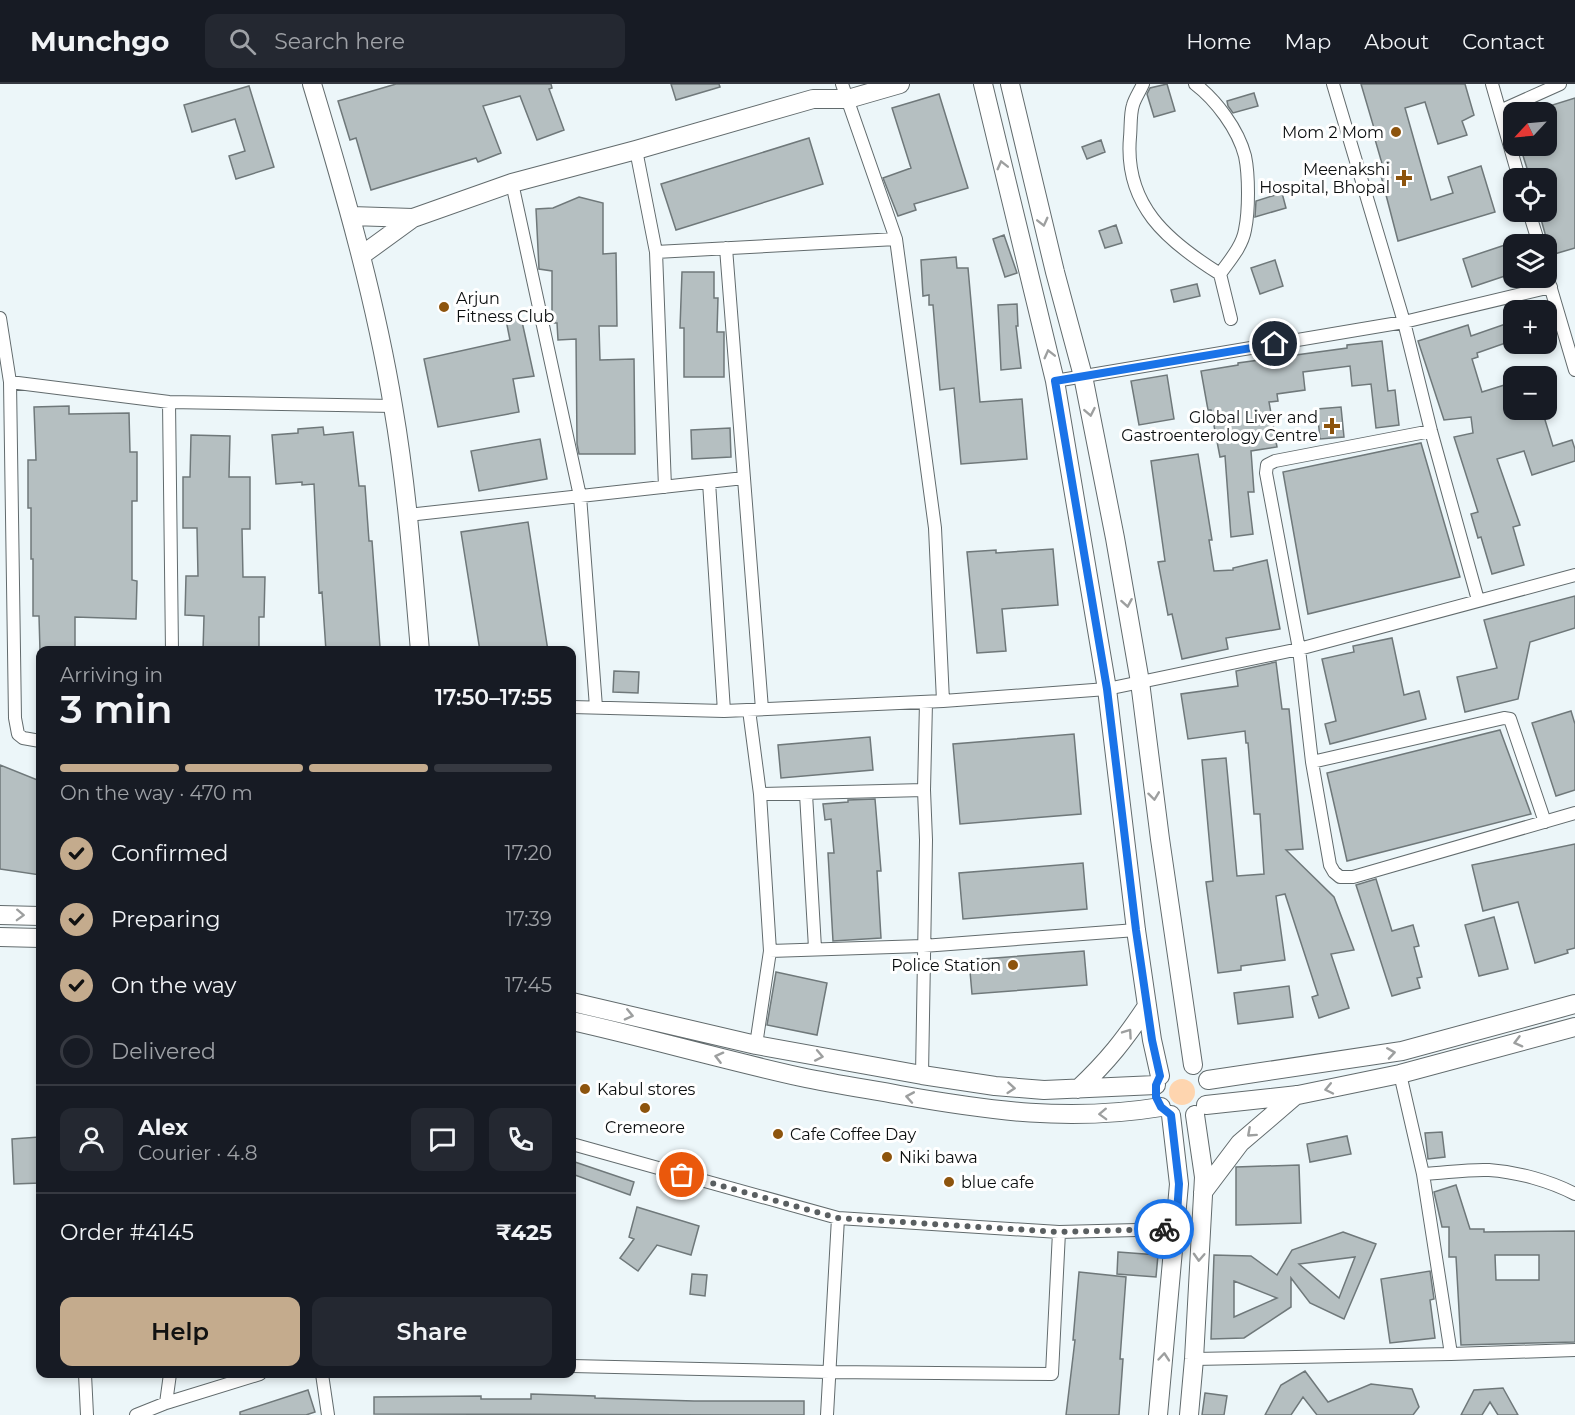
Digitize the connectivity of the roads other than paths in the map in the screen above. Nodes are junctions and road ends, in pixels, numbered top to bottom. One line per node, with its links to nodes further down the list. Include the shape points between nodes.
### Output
1 (313, 84): 17 (street)
2 (835, 84): 12 (street)
3 (900, 84): 11 (street)
4 (983, 84): 31 (street, one-way to 4)
5 (1010, 84): 30 (street, one-way to 30)
6 (1143, 84): 23 (street, via 1132,105 1129,148 1139,197 1171,240)
7 (1195, 84): 23 (street, via 1218,106 1245,155 1245,231)
8 (1333, 84): 28 (street)
9 (1492, 84): 13 (street)
10 (1560, 84): 13 (street)
11 (845, 92): 12 (street); 19 (street)
12 (813, 99): 14 (street)
13 (1500, 111): 15 (street)
14 (636, 150): 16 (street); 21 (street)
15 (1516, 168)
16 (512, 183): 18 (street); 39 (street)
17 (351, 216): 18 (street); 22 (street)
18 (413, 219): 22 (street)
19 (896, 239): 20 (street); 48 (street, via 934,528)
20 (726, 248): 21 (street); 36 (street)
21 (656, 252): 38 (street)
22 (362, 255): 34 (street)
23 (1220, 274): 27 (street)
24 (1547, 288): 28 (street)
25 (1551, 288): 29 (street)
26 (0, 318): 32 (street)
27 (1231, 319)
28 (1404, 322): 30 (street); 35 (street)
29 (1575, 370)
30 (1083, 376): 31 (street); 46 (street, one-way to 46)
31 (1055, 381): 47 (street)
32 (10, 382): 33 (street); 54 (street, via 15,718 18,735)
33 (169, 402): 34 (street); 43 (street)
34 (393, 406): 40 (street)
35 (1431, 431): 42 (street); 45 (street, via 1267,465)
36 (744, 478): 37 (street); 52 (street)
37 (709, 482): 38 (street); 53 (street)
38 (665, 487): 39 (street)
39 (580, 496): 40 (street); 51 (street)
40 (408, 515): 44 (street)
41 (1575, 575): 42 (street)
42 (1478, 600): 45 (street)
43 (172, 646)
44 (420, 646)
45 (1299, 650): 46 (street); 55 (street)
46 (1140, 682): 47 (street); 75 (street, one-way to 75)
47 (1107, 689): 48 (street); 63 (street)
48 (943, 701): 49 (street)
49 (926, 702): 52 (street); 56 (street)
50 (576, 707): 51 (street)
51 (596, 707): 53 (street)
52 (755, 709): 53 (street); 57 (street)
53 (724, 711)
54 (36, 740)
55 (1312, 762): 60 (street, via 1510,719); 60 (street, via 1330,865 1340,877 1353,877)
56 (924, 790): 58 (street); 66 (street)
57 (760, 794): 58 (street); 68 (street)
58 (806, 794): 67 (street)
59 (1575, 813): 60 (street)
60 (1545, 822)
61 (0, 915): 62 (street, one-way to 62)
62 (36, 916)
63 (1136, 930): 66 (street); 71 (street)
64 (0, 937): 65 (street)
65 (36, 938)
66 (923, 946): 67 (street); 77 (street)
67 (815, 948): 68 (street)
68 (770, 951): 74 (street)
69 (576, 1003): 74 (street, one-way to 74)
70 (1575, 1004): 79 (street, one-way to 70, via 1402,1051)
71 (1147, 1006): 78 (street); 80 (street, one-way to 71, via 1117,1050)
72 (576, 1027): 83 (street, one-way to 72, via 1028,1114 970,1107 803,1078)
73 (1575, 1027): 76 (street, one-way to 76)
74 (756, 1045): 77 (street, one-way to 77)
75 (1193, 1065): 78 (street, via 1169,1067); 79 (street)
76 (1400, 1074): 81 (street, one-way to 81); 85 (street)
77 (921, 1076): 80 (street, one-way to 80, via 995,1086)
78 (1158, 1080): 80 (street); 83 (street, via 1156,1097)
79 (1208, 1080): 82 (street, via 1209,1098)
80 (1078, 1089)
81 (1296, 1095): 82 (street); 86 (street, one-way to 86, via 1240,1143)
82 (1201, 1110): 83 (street, via 1183,1118); 86 (street)
83 (1166, 1111): 89 (street, via 1179,1184)
84 (576, 1145): 88 (street)
85 (1424, 1174): 87 (street, via 1489,1170 1560,1186); 92 (street)
86 (1203, 1192): 93 (street, one-way to 93)
87 (1575, 1194)
88 (838, 1218): 90 (street); 95 (street)
89 (1176, 1229): 90 (street); 105 (street, one-way to 89)
90 (1059, 1232): 95 (street, via 1052,1374)
91 (1575, 1350): 92 (street)
92 (1451, 1354): 93 (street)
93 (1194, 1359): 106 (street)
94 (576, 1366): 95 (street)
95 (829, 1372): 104 (street)
96 (86, 1378): 101 (street)
97 (169, 1378): 100 (street)
98 (247, 1378): 100 (street)
99 (323, 1378): 103 (street)
100 (166, 1403): 102 (street)
101 (87, 1415)
102 (136, 1415)
103 (328, 1415)
104 (826, 1415)
105 (1158, 1415)
106 (1189, 1415)

